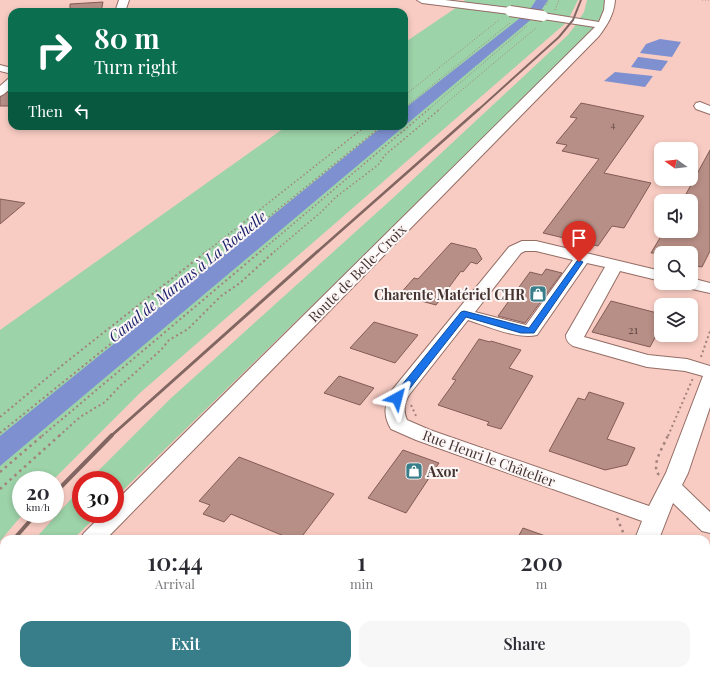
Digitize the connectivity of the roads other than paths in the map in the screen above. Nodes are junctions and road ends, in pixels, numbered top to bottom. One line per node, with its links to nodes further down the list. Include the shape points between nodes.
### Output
1 (422, 0): 3 (street, bridge, via 546,13)
2 (610, 0): 3 (street, Route de Belle-Croix, via 610,9)
3 (602, 25): 16 (street, Route de Belle-Croix)
4 (8, 85): 5 (street)
5 (0, 92)
6 (583, 257): 7 (street, Rue Henri le Châtelier); 11 (street, Rue Henri le Châtelier, via 536,246 522,246 515,250); 11 (street, via 531,331)
7 (616, 265): 8 (street, Rue Henri le Châtelier); 12 (street, via 578,329 575,339 647,361 674,363)
8 (654, 277)
9 (698, 287): 10 (street)
10 (710, 288)
11 (464, 314): 14 (street, Rue Henri le Châtelier, via 397,398 393,408 398,424)
12 (706, 373): 13 (street)
13 (671, 488): 14 (street); 15 (street)
14 (656, 517): 17 (street)
15 (710, 525)
16 (96, 535)
17 (649, 535)

